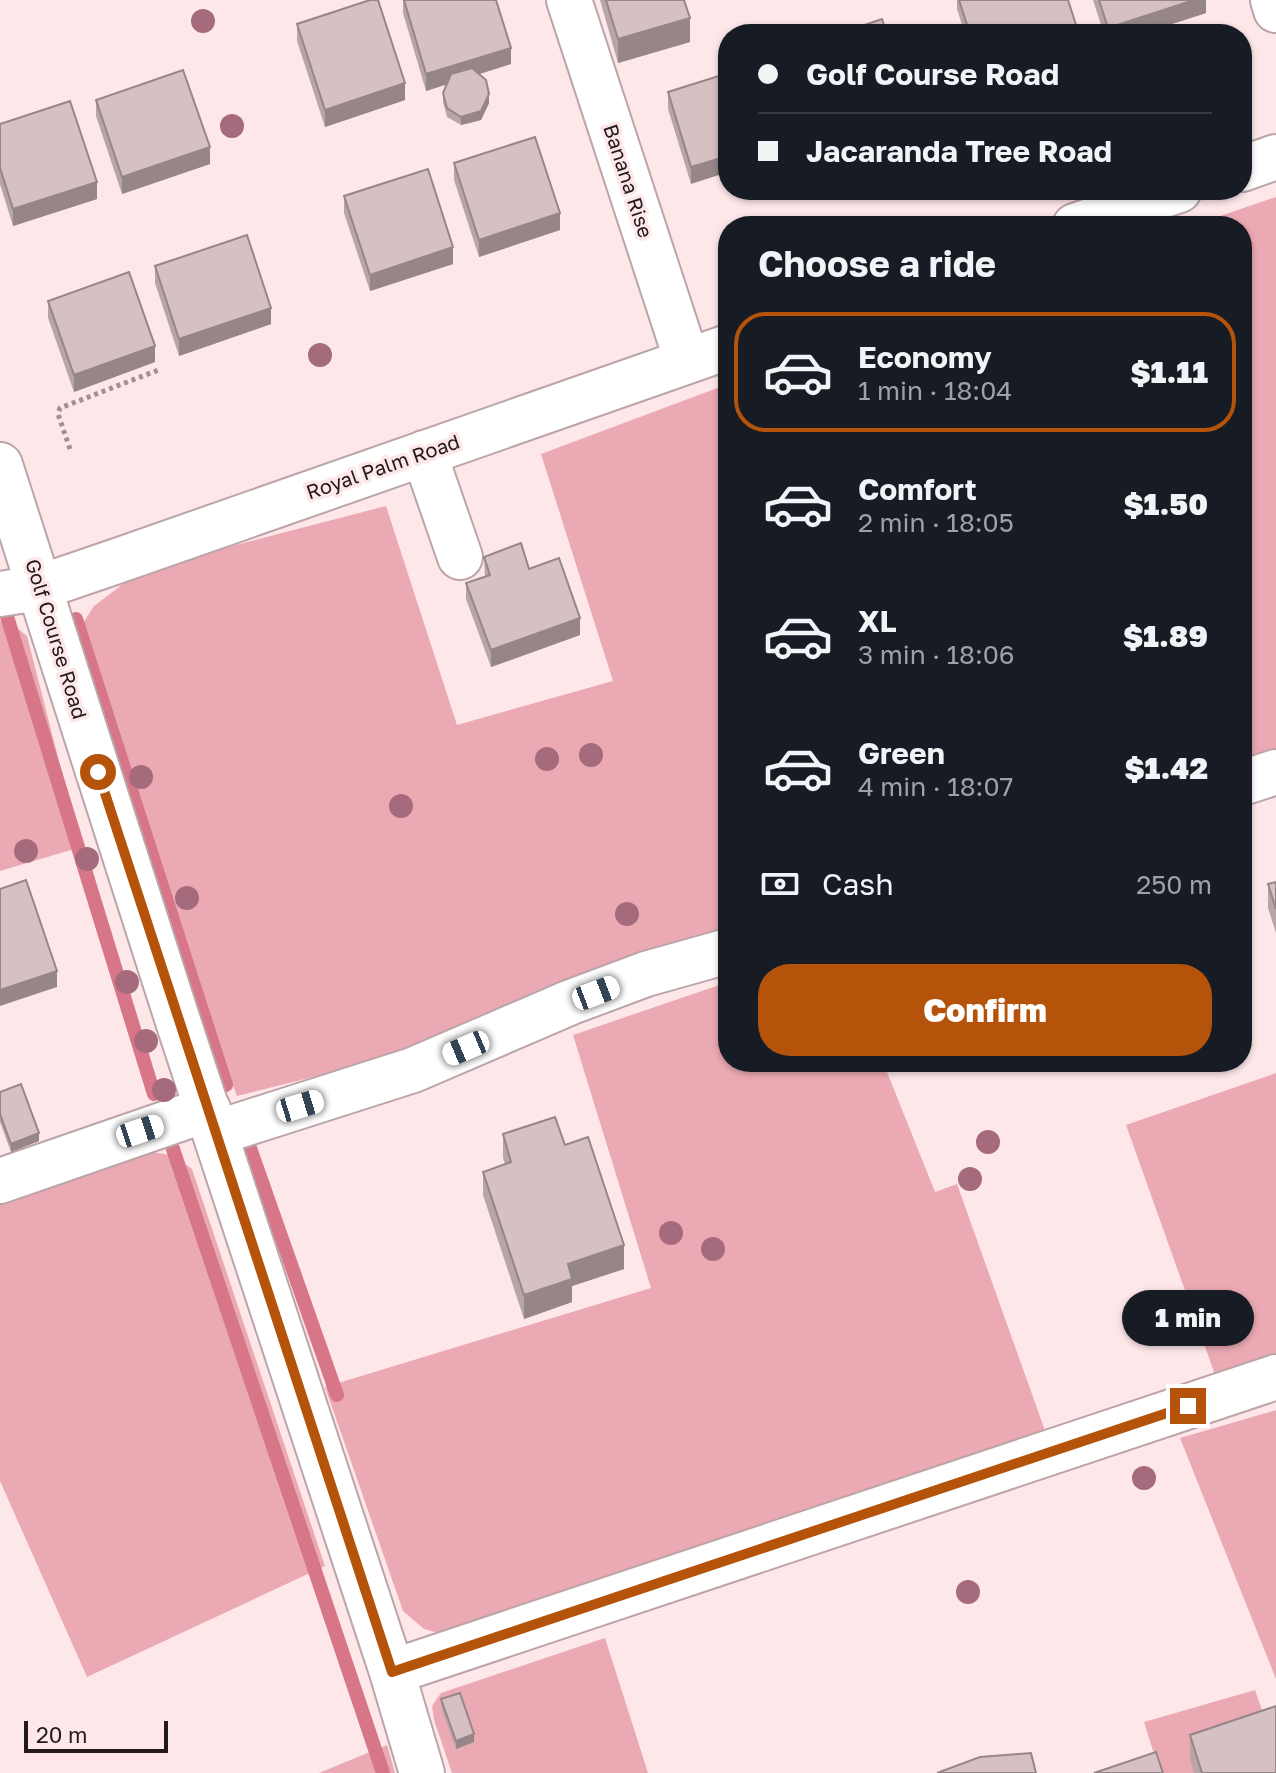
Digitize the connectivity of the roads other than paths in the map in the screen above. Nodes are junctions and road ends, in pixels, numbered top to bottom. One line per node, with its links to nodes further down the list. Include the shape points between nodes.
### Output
1 (569, 0): 9 (street, Banana Rise)
2 (1273, 0): 3 (street)
3 (1276, 10)
4 (1276, 157): 5 (street)
5 (1252, 165)
6 (1150, 200): 7 (street)
7 (1104, 216)
8 (718, 350): 9 (street, Royal Palm Road)
9 (687, 361): 10 (street, Royal Palm Road)
10 (424, 453): 12 (street); 13 (street, Royal Palm Road)
11 (0, 465): 13 (street, Golf Course Road)
12 (460, 557)
13 (19, 591): 17 (street, Golf Course Road)
14 (1276, 772): 15 (street)
15 (1252, 780)
16 (718, 954): 17 (street, via 583,998 413,1070)
17 (212, 1121): 18 (street); 20 (street, Golf Course Road)
18 (0, 1181)
19 (1276, 1377): 20 (street)
20 (392, 1672): 21 (street, Golf Course Road)
21 (422, 1773)

